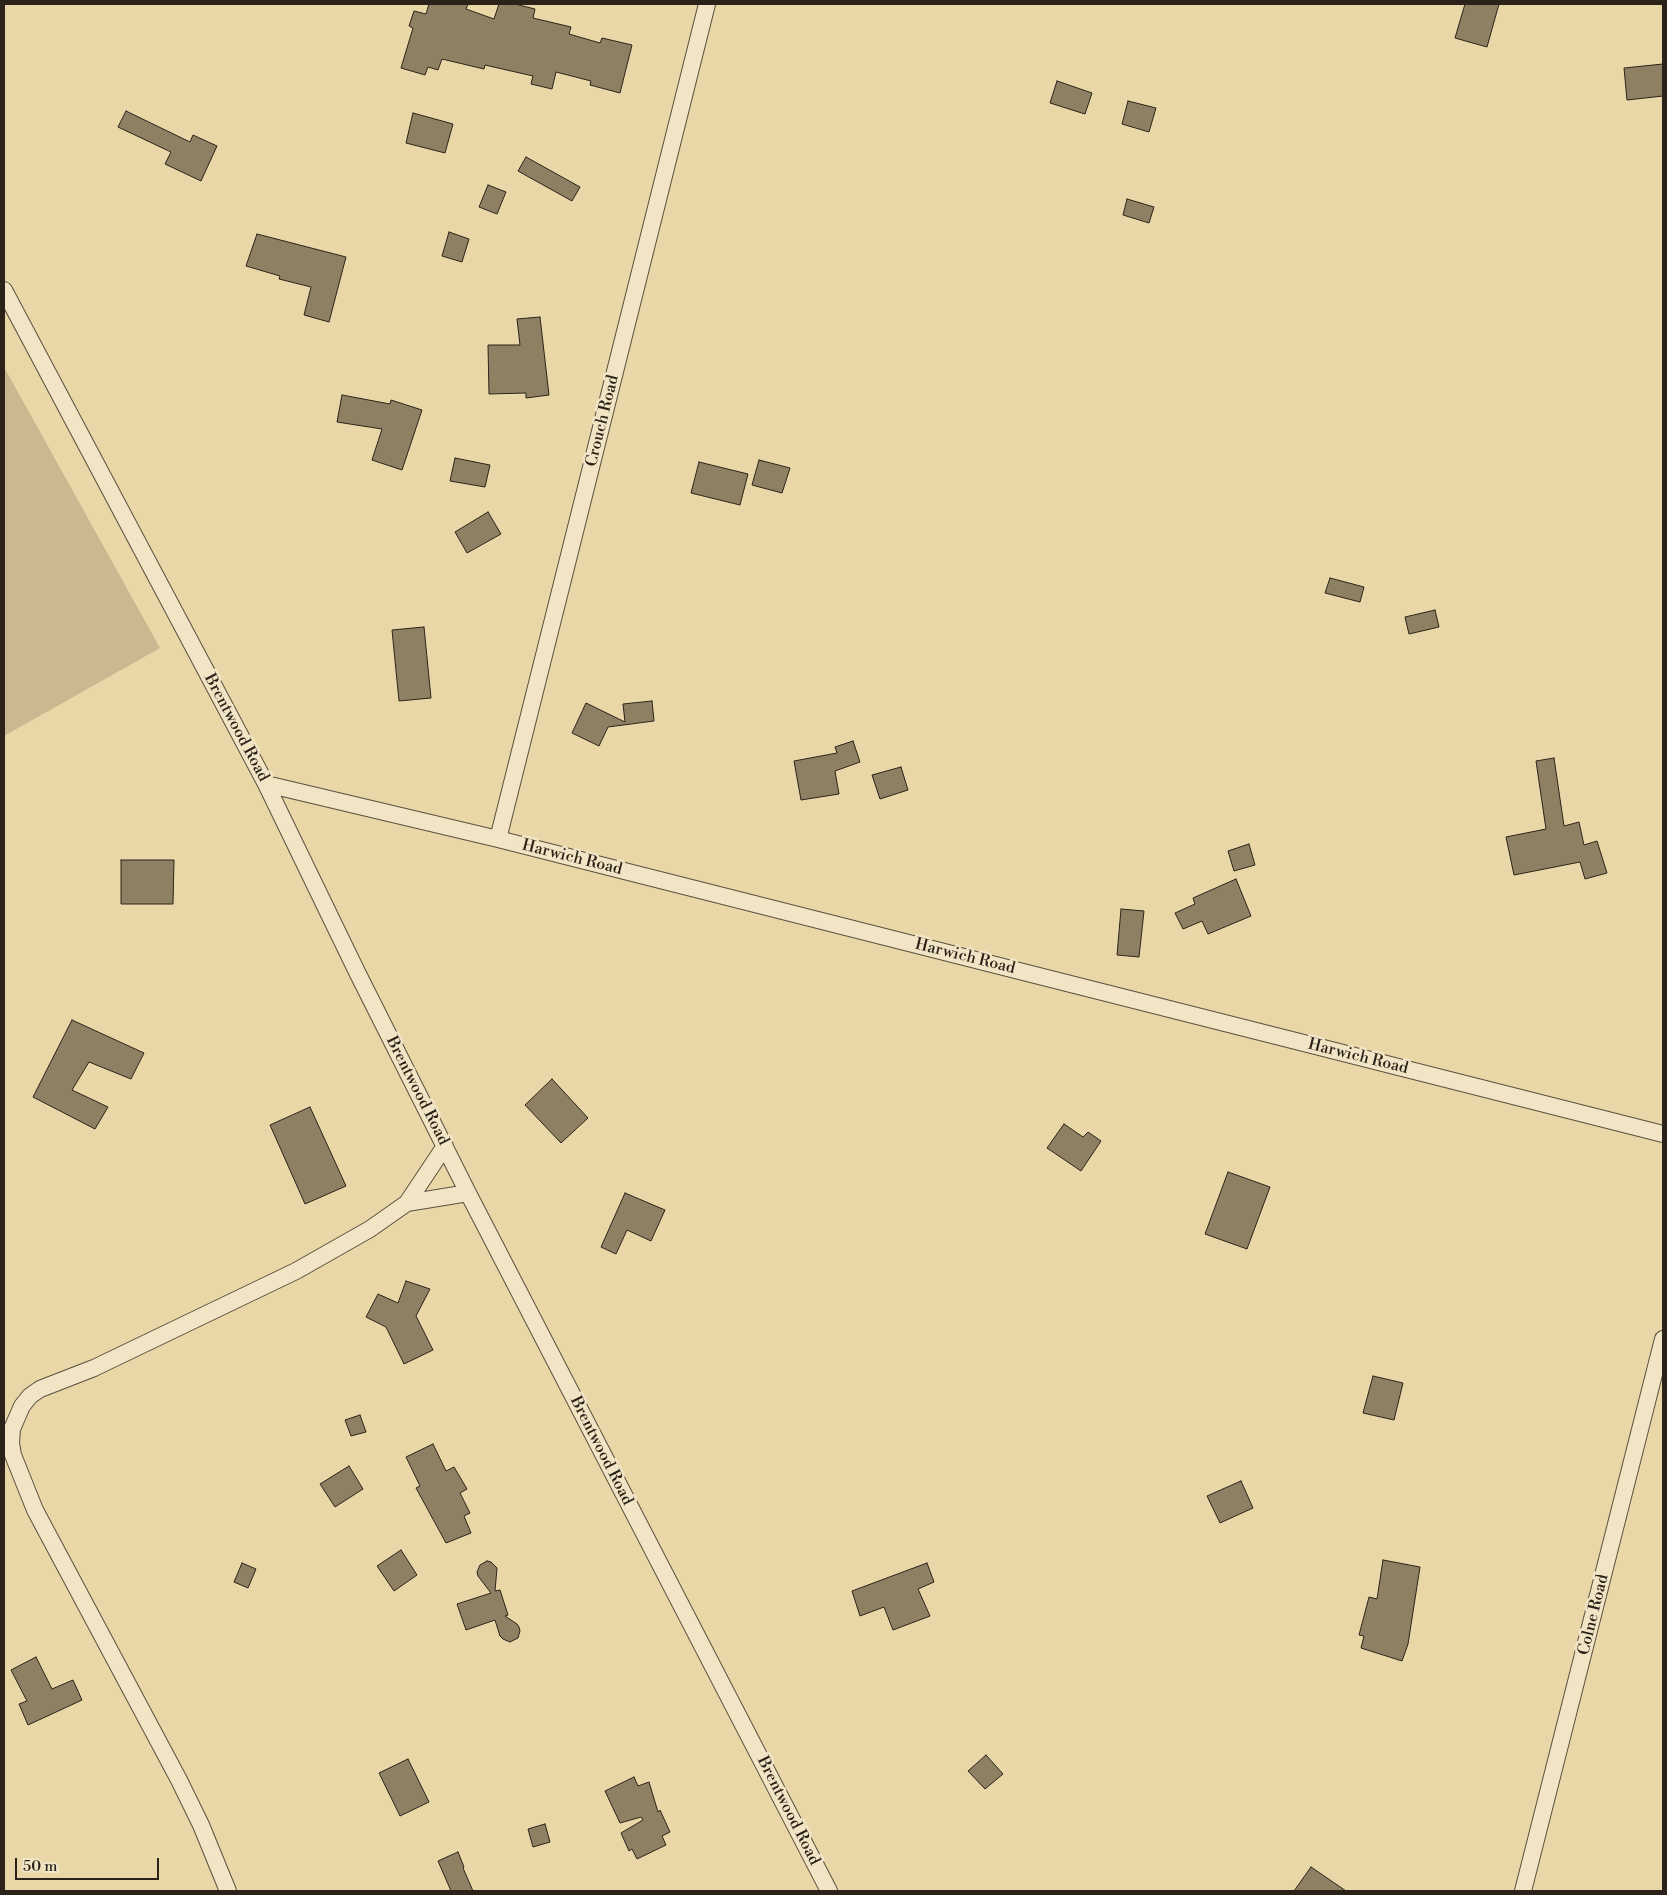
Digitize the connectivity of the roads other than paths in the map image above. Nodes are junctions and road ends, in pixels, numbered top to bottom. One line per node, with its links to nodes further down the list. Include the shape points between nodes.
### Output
1 (707, 4): 4 (street, Crouch Road)
2 (4, 290): 3 (street, Brentwood Road)
3 (266, 784): 4 (street, Harwich Road); 6 (street, Brentwood Road)
4 (498, 839): 5 (street, Harwich Road)
5 (1663, 1134)
6 (445, 1146): 7 (street, Brentwood Road); 8 (street)
7 (468, 1193): 8 (street); 11 (street, Brentwood Road)
8 (407, 1204): 10 (street, via 296,1271 94,1368 40,1389 22,1406 12,1429 12,1455 35,1510 179,1780)
9 (1663, 1339): 12 (street, Colne Road)
10 (228, 1891)
11 (829, 1891)
12 (1523, 1891)

